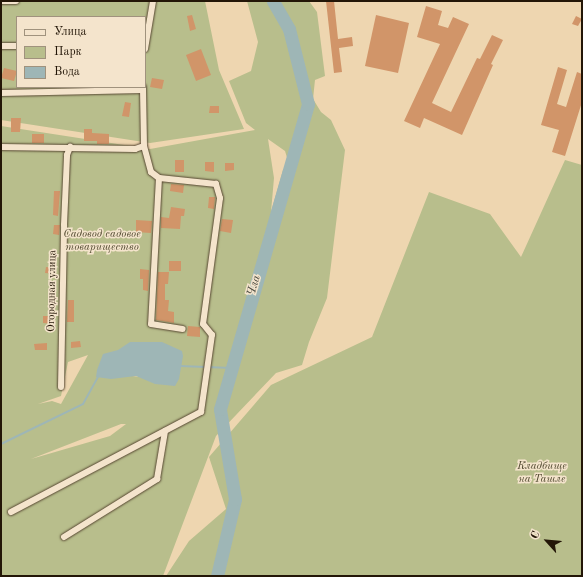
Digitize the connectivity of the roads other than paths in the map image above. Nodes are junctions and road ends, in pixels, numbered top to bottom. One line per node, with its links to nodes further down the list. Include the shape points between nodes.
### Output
1 (1, 1): 2 (street)
2 (16, 1)
3 (153, 1): 4 (street)
4 (146, 39)
5 (1, 46): 6 (street)
6 (16, 46)
7 (143, 88): 8 (street); 9 (street)
8 (1, 93)
9 (144, 146): 11 (street, via 135,150); 12 (street, via 151,172)
10 (1, 147): 11 (street)
11 (70, 147): 14 (street, Огородная улица, via 67,155 64,232)
12 (159, 178): 13 (street, via 151,324); 15 (street, via 216,184 220,198 203,324 212,335 201,412)
13 (183, 329)
14 (61, 387)
15 (164, 431): 16 (street); 17 (street, via 157,479)
16 (11, 512)
17 (64, 537)

